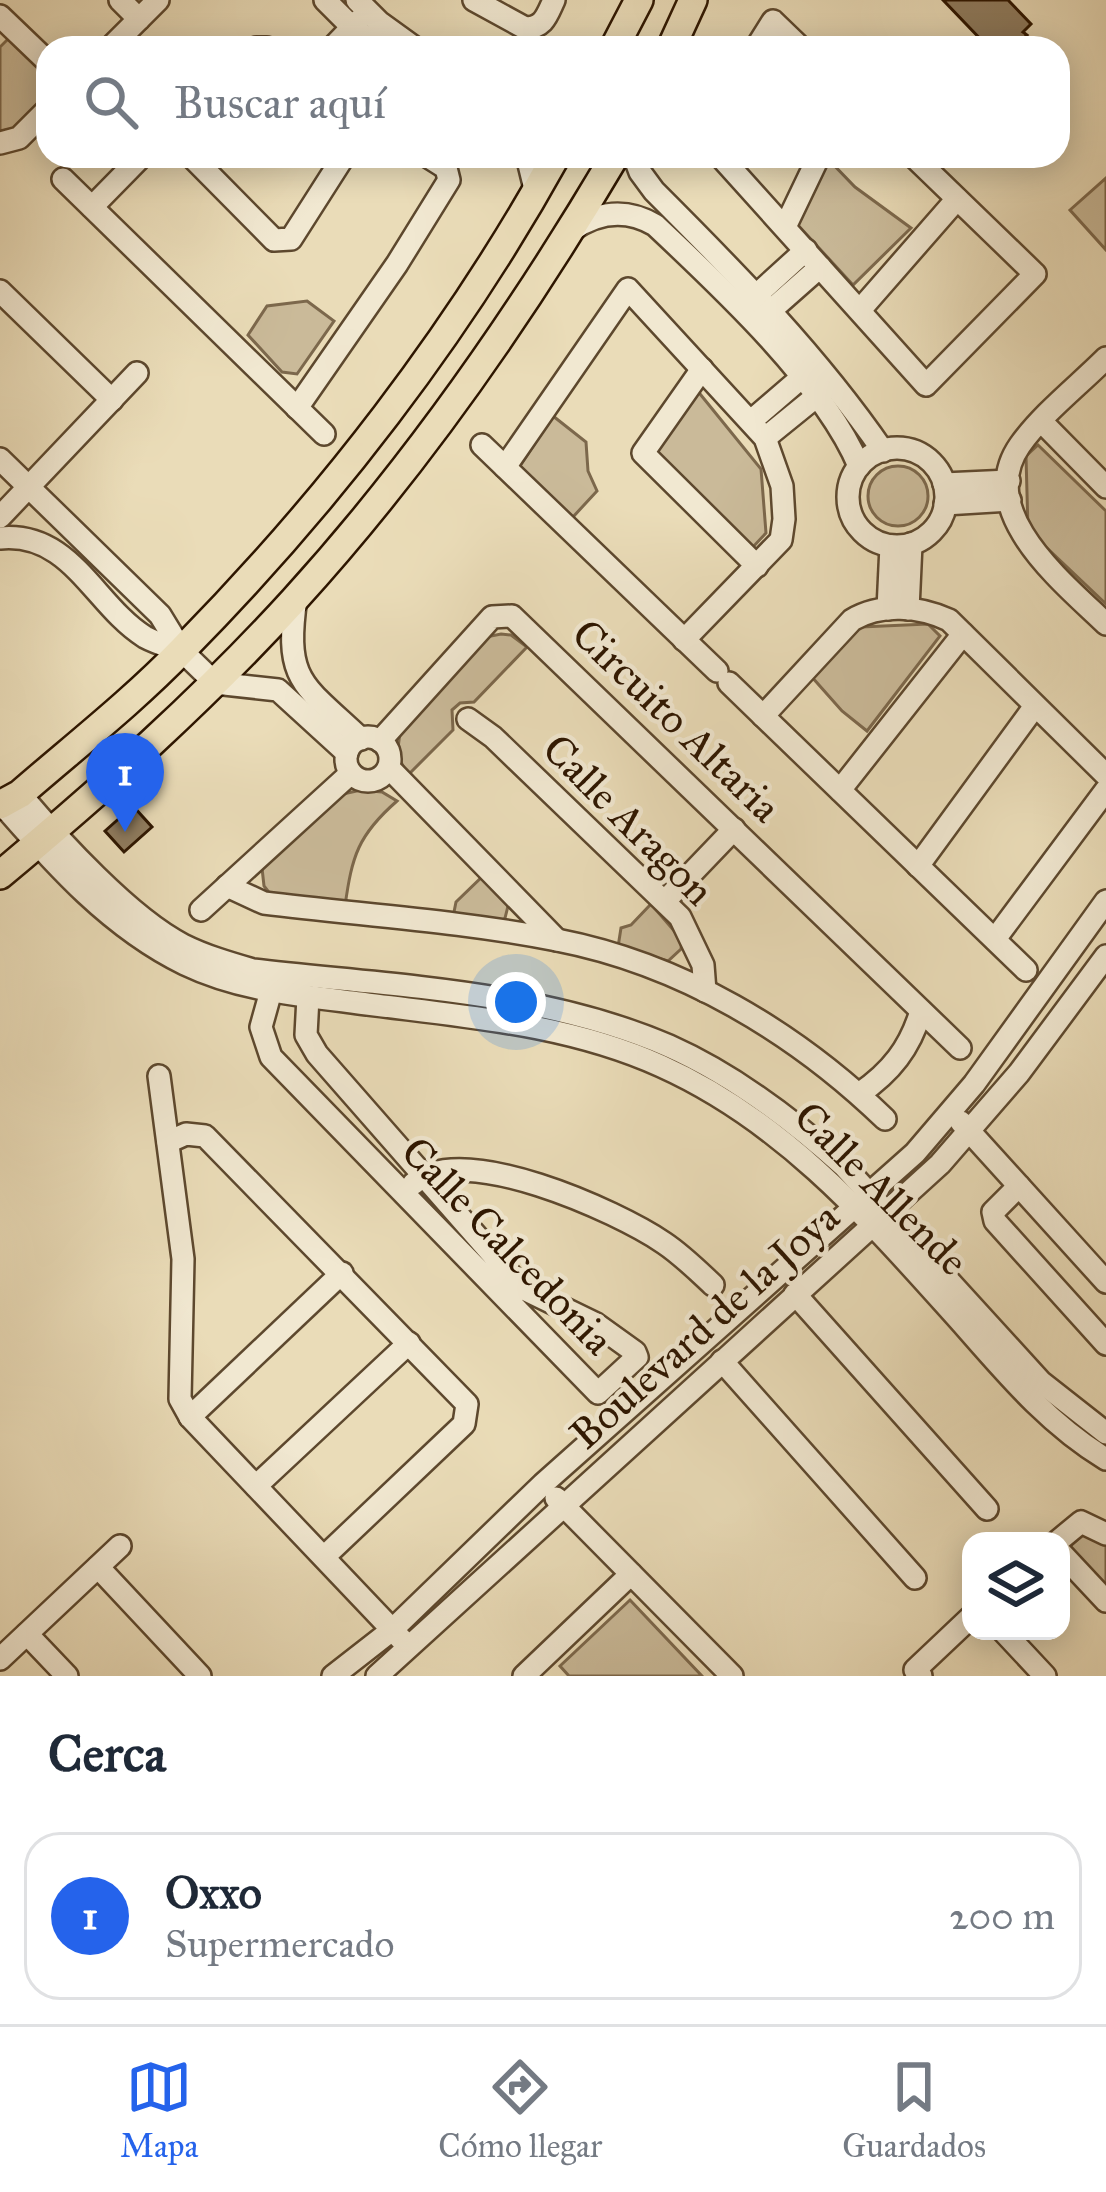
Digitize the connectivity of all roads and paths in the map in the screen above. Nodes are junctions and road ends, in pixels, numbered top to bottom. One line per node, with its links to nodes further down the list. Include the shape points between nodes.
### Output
1 (120, 0): 9 (street)
2 (158, 0): 9 (street)
3 (325, 0): 10 (street)
4 (475, 0): 5 (street, via 525,28 542,23)
5 (554, 0)
6 (639, 0): 12 (main road)
7 (693, 0): 13 (main road)
8 (0, 16): 16 (street)
9 (139, 19): 11 (street)
10 (366, 28)
11 (122, 36)
12 (620, 36)
13 (676, 36)
14 (764, 36): 15 (street, via 773,21)
15 (789, 36)
16 (36, 50)
17 (36, 121): 18 (street, via 19,138)
18 (0, 142)
19 (130, 168): 33 (street)
20 (203, 168): 21 (street, via 282,242)
21 (336, 168)
22 (446, 168): 48 (street, via 448,181 397,264)
23 (530, 168): 31 (street)
24 (550, 168): 31 (main road)
25 (608, 168): 35 (main road)
26 (638, 168): 38 (street)
27 (731, 168): 34 (street)
28 (813, 168): 34 (street)
29 (925, 168): 32 (street)
30 (63, 179): 33 (street)
31 (536, 193): 41 (main road)
32 (957, 199): 39 (street); 39 (street, via 1035,274 926,385)
33 (92, 208): 48 (street)
34 (784, 227): 36 (street)
35 (571, 230): 38 (street, via 590,217 638,215); 46 (main road)
36 (813, 259): 38 (street); 39 (street)
37 (0, 291): 47 (street)
38 (756, 310): 43 (street)
39 (860, 310)
40 (1106, 358): 49 (street)
41 (422, 366): 46 (main road); 72 (main road, via 300,521)
42 (702, 369): 50 (street); 56 (street, via 628,289); 66 (street, via 644,453)
43 (809, 371): 45 (street); 50 (street)
44 (137, 373): 47 (street)
45 (824, 390): 50 (street); 53 (street); 55 (street)
46 (460, 393): 67 (main road)
47 (112, 400): 57 (street)
48 (297, 408): 51 (street)
49 (1042, 422): 58 (street); 59 (street, via 1018,448)
50 (758, 430): 66 (street, via 778,467 784,519 781,540)
51 (324, 434)
52 (482, 446): 56 (street)
53 (883, 451): 55 (street); 60 (street, via 925,458)
54 (0, 459): 57 (street)
55 (859, 466): 64 (street, via 851,515 871,539)
56 (505, 467): 71 (street)
57 (29, 487): 61 (street); 62 (street)
58 (1106, 487)
59 (1010, 490): 60 (street); 69 (street, via 1031,550)
60 (945, 494): 64 (street, via 934,529)
61 (0, 517)
62 (70, 528): 65 (street); 72 (street, via 160,615)
63 (0, 538): 65 (street)
64 (901, 545): 68 (street)
65 (52, 547): 72 (street, via 145,636)
66 (757, 566): 71 (street)
67 (296, 598): 73 (street); 74 (main road)
68 (898, 609): 70 (street, via 931,611); 77 (street, via 868,610 852,620)
69 (1106, 624)
70 (963, 634): 76 (street); 83 (street)
71 (684, 640): 77 (street)
72 (182, 651): 74 (street); 85 (main road)
73 (295, 672): 75 (street); 78 (street)
74 (215, 683): 75 (street); 87 (main road)
75 (278, 690): 78 (street)
76 (1035, 706): 82 (street); 88 (street)
77 (763, 716): 83 (street)
78 (324, 717): 80 (street)
79 (468, 719): 91 (street, Calle Aragon)
80 (360, 751): 81 (street, via 389,753); 81 (street, via 371,781); 86 (street, Circuito Altaria, via 492,617 504,614); 90 (street, Circuito Altaria)
81 (388, 767): 94 (street)
82 (1106, 775)
83 (840, 790): 88 (street)
84 (1106, 790): 95 (street)
85 (7, 801): 87 (street)
86 (734, 829): 91 (street); 101 (street, Circuito Altaria)
87 (45, 838): 89 (main road); 98 (street, Calle Allende, via 105,911 143,940 209,975); 112 (street, Calle Allende, via 177,942 207,956 253,970 545,1007 672,1047 808,1133)
88 (918, 866): 95 (street)
89 (0, 875)
90 (227, 886): 93 (street, Circuito Altaria); 94 (street, via 264,903)
91 (665, 901): 99 (street, Calle Aragon, via 692,935)
92 (1106, 901): 105 (street, Boulevard de la Joya)
93 (201, 910)
94 (557, 940): 99 (street)
95 (994, 940): 97 (street)
96 (1106, 956): 107 (street, Boulevard de la Joya)
97 (1026, 970)
98 (271, 991): 100 (street, Calle Allende); 111 (street, Calle Calcedonia, via 261,1027 271,1057)
99 (705, 992): 104 (street, via 772,1028)
100 (308, 997): 109 (street, Calle Calcedonia, via 310,1046); 112 (street, Calle Allende, via 551,1030 661,1066 757,1120)
101 (921, 1010): 102 (street, Circuito Altaria); 104 (street, via 893,1067)
102 (960, 1048)
103 (159, 1076): 108 (street)
104 (859, 1094): 106 (street)
105 (946, 1117): 107 (street); 112 (street, Boulevard de la Joya)
106 (885, 1119)
107 (966, 1138): 110 (street); 113 (street, Boulevard de la Joya)
108 (168, 1142): 114 (street, via 206,1136); 122 (street, via 184,1259 177,1390)
109 (422, 1176): 111 (street); 116 (street, via 463,1170 565,1194 662,1242); 118 (street, Calle Calcedonia)
110 (1014, 1191): 115 (street); 120 (street, via 994,1221)
111 (404, 1193): 118 (street, Calle Calcedonia)
112 (864, 1201): 113 (street, Calle Allende); 125 (street, Boulevard de la Joya)
113 (881, 1219): 117 (street, Boulevard de la Joya); 123 (street, Calle Allende, via 1041,1382); 124 (street, Calle Allende, via 1030,1400)
114 (342, 1273): 119 (street); 122 (street)
115 (1106, 1282)
116 (713, 1286)
117 (795, 1294): 121 (street, Boulevard de la Joya); 128 (street)
118 (516, 1295): 118 (street, Calle Calcedonia, via 596,1324 637,1358 597,1393)
119 (409, 1343): 126 (street); 132 (street, via 467,1404 467,1419)
120 (1106, 1344)
121 (722, 1361): 127 (street, Boulevard de la Joya); 136 (street)
122 (190, 1417): 126 (street)
123 (1106, 1433)
124 (1106, 1459)
125 (543, 1484): 127 (street); 139 (street, Boulevard de la Joya)
126 (256, 1486): 132 (street)
127 (564, 1505): 135 (street); 142 (street, Boulevard de la Joya)
128 (987, 1509)
129 (1069, 1532): 130 (street, via 1081,1522)
130 (1106, 1534)
131 (120, 1546): 134 (street)
132 (324, 1558): 139 (street)
133 (1070, 1563): 137 (street)
134 (98, 1567): 140 (street); 147 (street)
135 (631, 1574): 144 (street); 149 (street)
136 (915, 1578)
137 (1106, 1601)
138 (962, 1626): 150 (street, via 915,1670)
139 (392, 1630): 142 (street); 145 (street, Boulevard de la Joya)
140 (27, 1634): 143 (street); 146 (street)
141 (1011, 1640): 151 (street)
142 (411, 1649): 148 (street, Boulevard de la Joya)
143 (0, 1660)
144 (538, 1671)
145 (341, 1674)
146 (67, 1676)
147 (200, 1676)
148 (377, 1676)
149 (732, 1676)
150 (921, 1676)
151 (1045, 1676)

